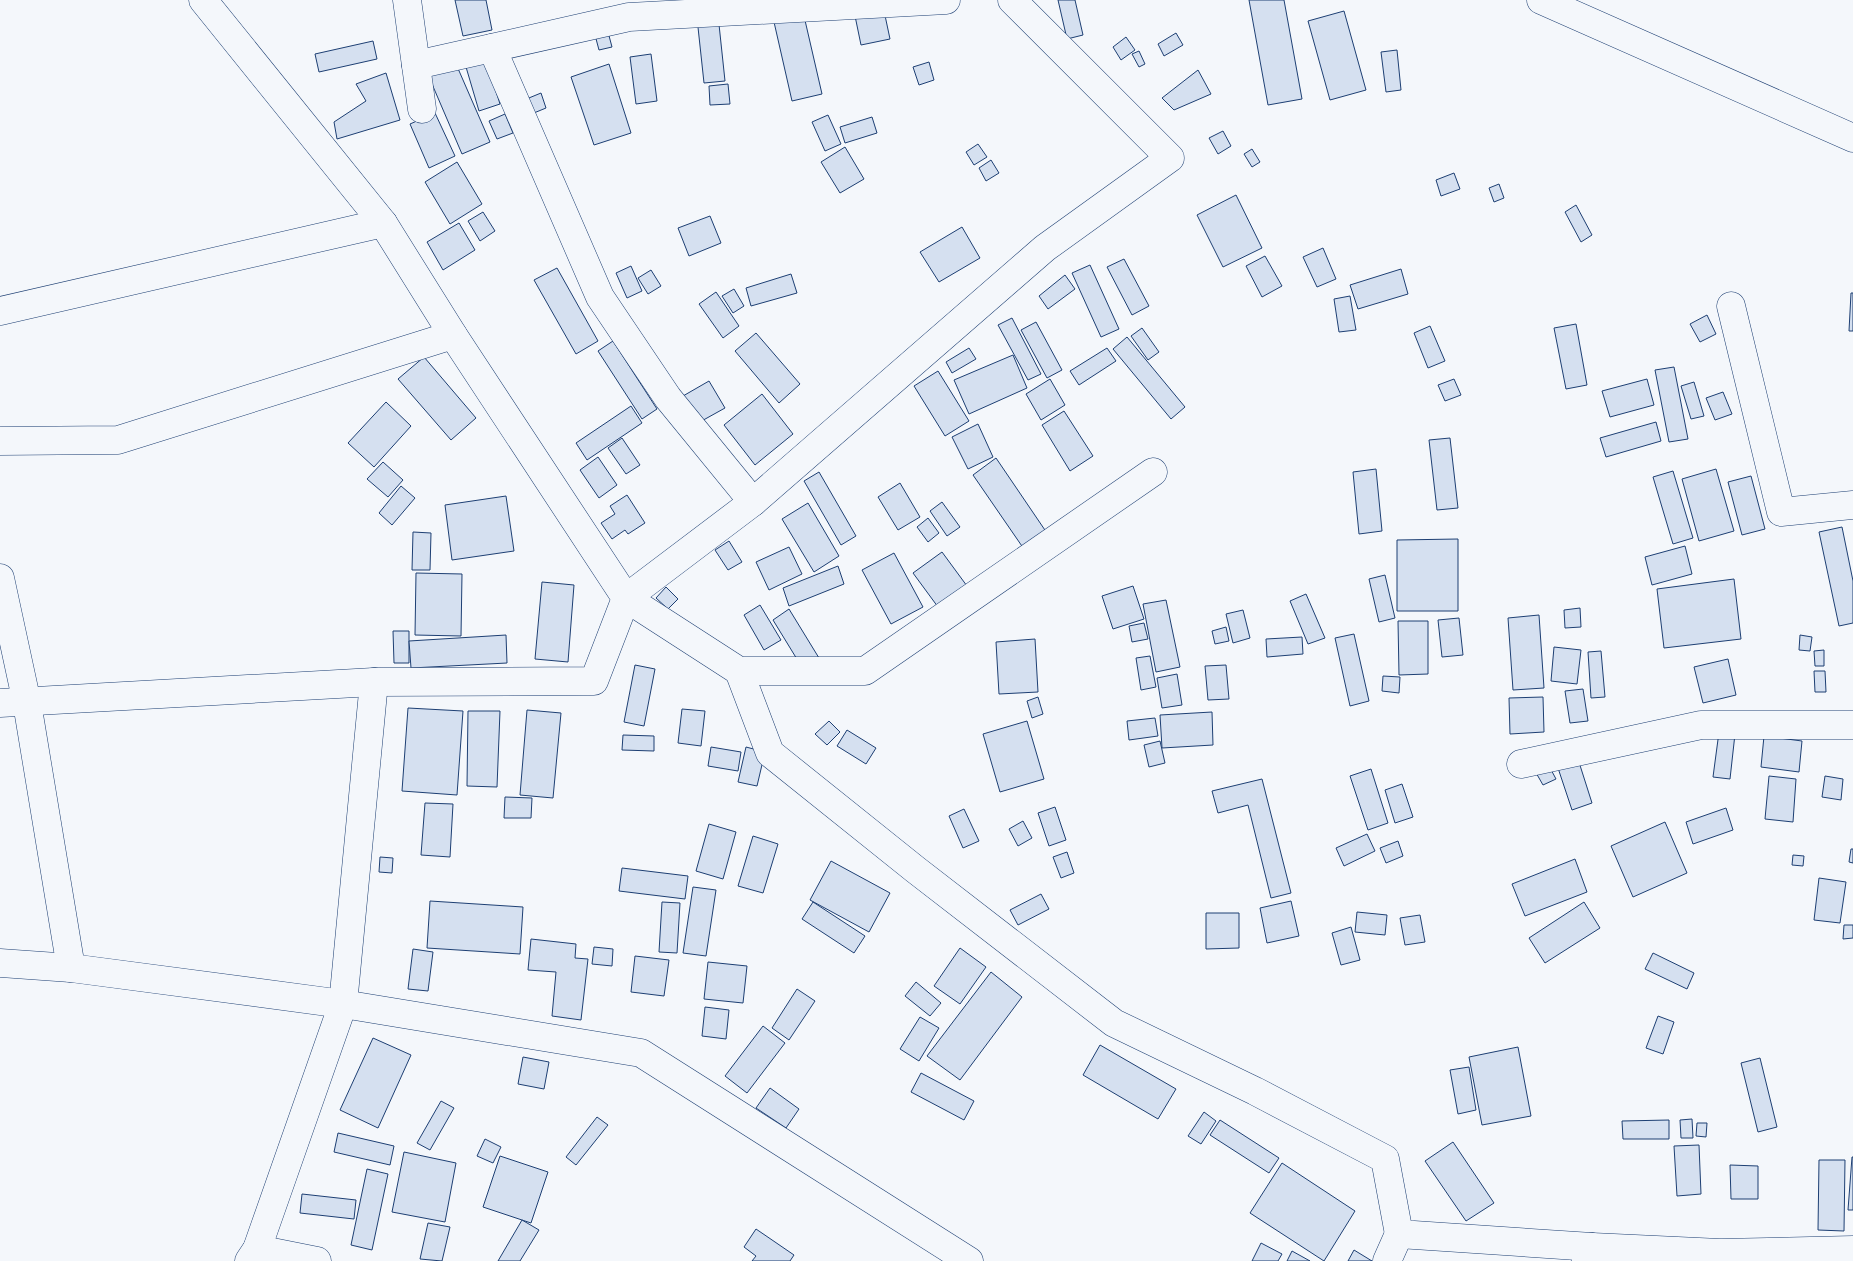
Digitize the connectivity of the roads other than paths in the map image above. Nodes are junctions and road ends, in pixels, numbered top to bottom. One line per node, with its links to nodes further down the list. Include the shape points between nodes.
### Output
1 (203, 0): 10 (street)
2 (407, 0): 7 (street)
3 (946, 0): 6 (street, via 629,17)
4 (1012, 0): 16 (street, via 1170,158 1045,248)
5 (1541, 0): 9 (street)
6 (492, 48): 7 (street); 16 (street, via 600,297 668,398)
7 (416, 66): 8 (street)
8 (422, 109)
9 (1853, 138)
10 (383, 223): 12 (street); 13 (street)
11 (1731, 306): 17 (street, via 1781,512)
12 (0, 311)
13 (453, 335): 14 (street, via 118,440); 19 (street)
14 (0, 441)
15 (1153, 472): 20 (street, via 865,671)
16 (753, 502): 19 (street)
17 (1853, 505)
18 (0, 578): 23 (street)
19 (626, 598): 20 (street); 21 (street, via 594,681)
20 (739, 671): 29 (street, via 770,753 1114,1023 1385,1159)
21 (374, 682): 23 (street); 28 (street)
22 (0, 703): 23 (street)
23 (27, 703): 27 (street)
24 (1853, 725): 25 (street, via 1701,725)
25 (1521, 764)
26 (0, 964): 27 (street)
27 (71, 968): 28 (street)
28 (343, 1004): 32 (street); 34 (street, via 641,1053)
29 (1398, 1234): 31 (street); 35 (street)
30 (1853, 1250): 31 (street)
31 (1589, 1254)
32 (253, 1255): 33 (street)
33 (317, 1261)
34 (969, 1261)
35 (1387, 1261)

